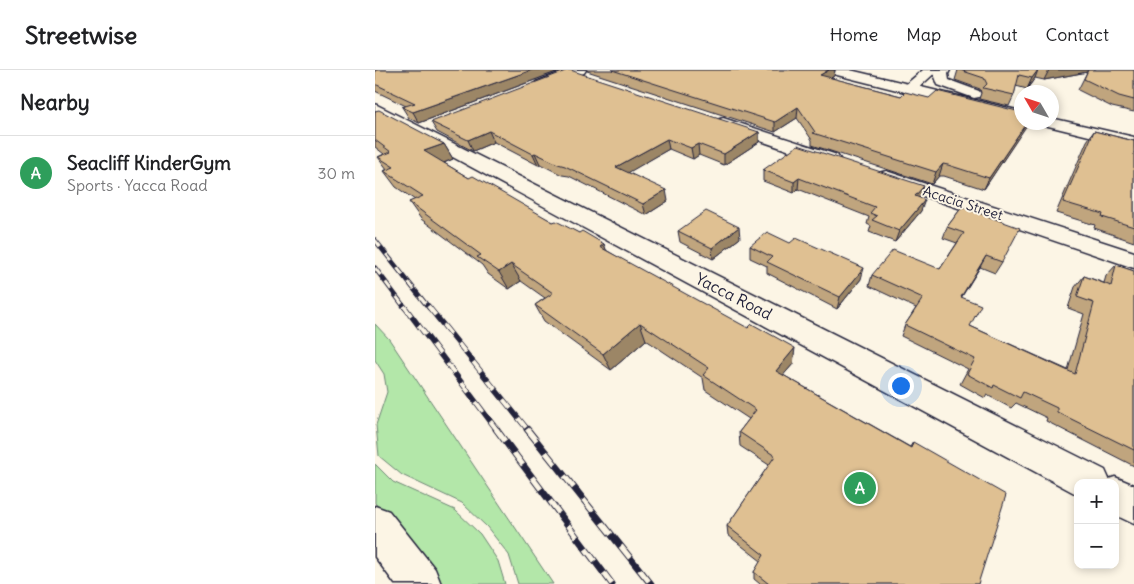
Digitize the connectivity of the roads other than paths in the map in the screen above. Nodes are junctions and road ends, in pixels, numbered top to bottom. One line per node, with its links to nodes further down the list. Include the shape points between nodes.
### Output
1 (834, 70): 8 (street)
2 (863, 70): 8 (street)
3 (874, 70): 8 (street)
4 (927, 70): 8 (street)
5 (931, 70): 8 (street)
6 (943, 70): 10 (street, via 943,82)
7 (576, 73): 9 (street)
8 (909, 79): 10 (street); 13 (street)
9 (527, 90)
10 (1003, 103): 11 (street)
11 (1014, 105)
12 (375, 109): 22 (street, Yacca Road, via 427,128)
13 (1014, 114)
14 (703, 116): 19 (street)
15 (1059, 116): 17 (street)
16 (1059, 124): 18 (street)
17 (1134, 133)
18 (1134, 142)
19 (844, 163)
20 (872, 173): 21 (street, Acacia Street)
21 (1134, 260)
22 (1085, 479)
23 (1119, 497): 24 (street)
24 (1134, 505)
25 (375, 525): 26 (street)
26 (420, 584)

